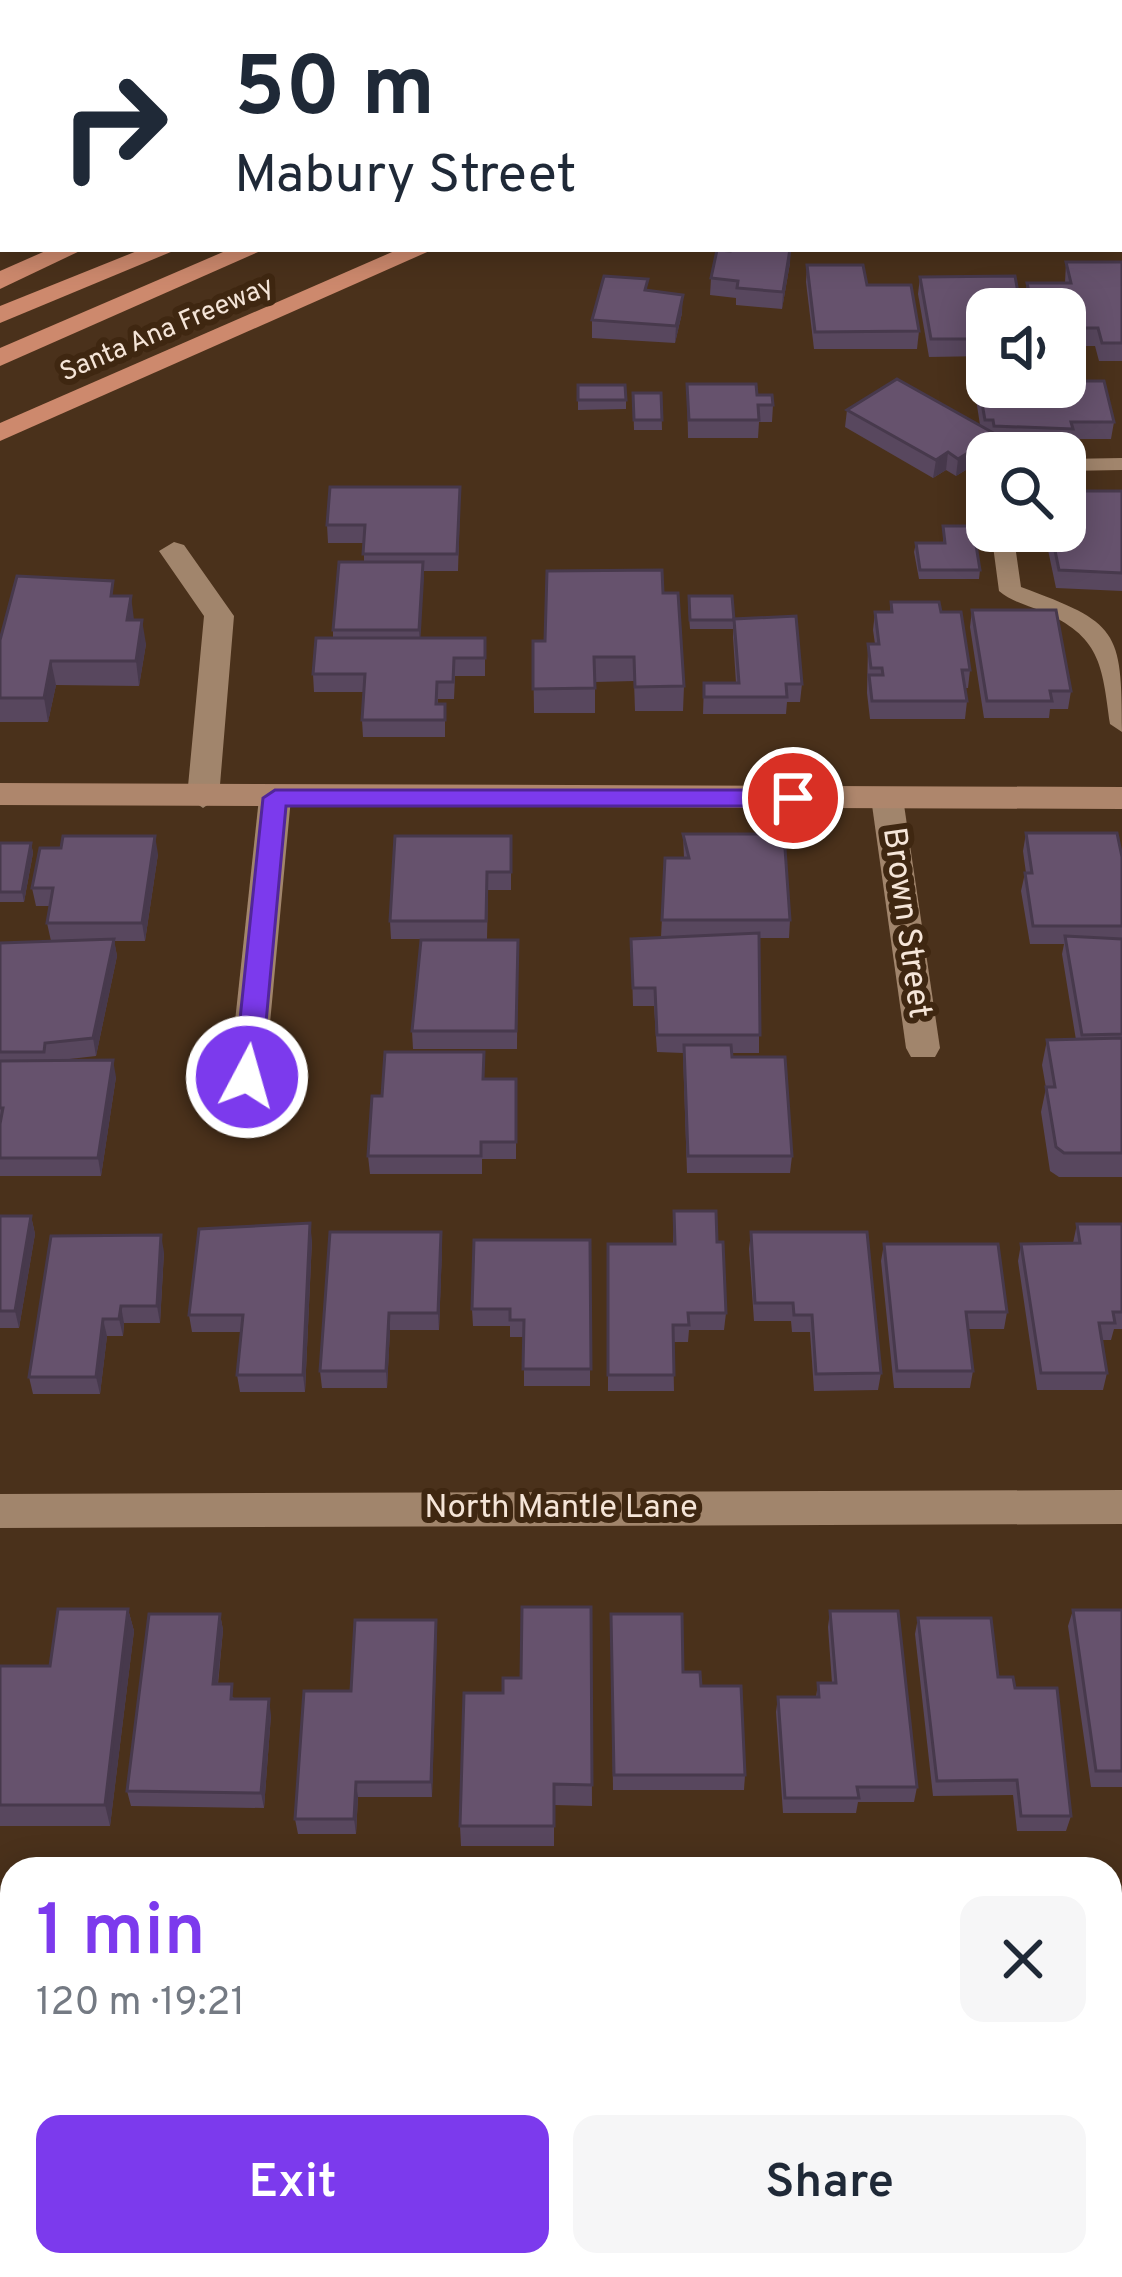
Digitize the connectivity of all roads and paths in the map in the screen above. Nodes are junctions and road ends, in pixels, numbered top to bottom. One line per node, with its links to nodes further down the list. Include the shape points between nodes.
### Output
1 (64, 252): 5 (highway)
2 (158, 252): 6 (highway)
3 (245, 252): 7 (highway, Santa Ana Freeway)
4 (414, 252): 8 (highway, Santa Ana Freeway)
5 (0, 281)
6 (0, 316)
7 (0, 358)
8 (0, 434)
9 (1122, 464): 10 (lane)
10 (1086, 465)
11 (174, 551): 15 (street, via 219,616)
12 (1005, 552): 13 (lane, via 1010,590 1084,619 1111,653)
13 (1122, 724)
14 (0, 794): 15 (street)
15 (202, 797): 16 (street)
16 (275, 798): 17 (street); 20 (street)
17 (887, 798): 18 (street); 19 (street, Brown Street)
18 (1122, 798)
19 (923, 1048)
20 (247, 1077)
21 (1122, 1508): 22 (street, North Mantle Lane)
22 (0, 1511)

